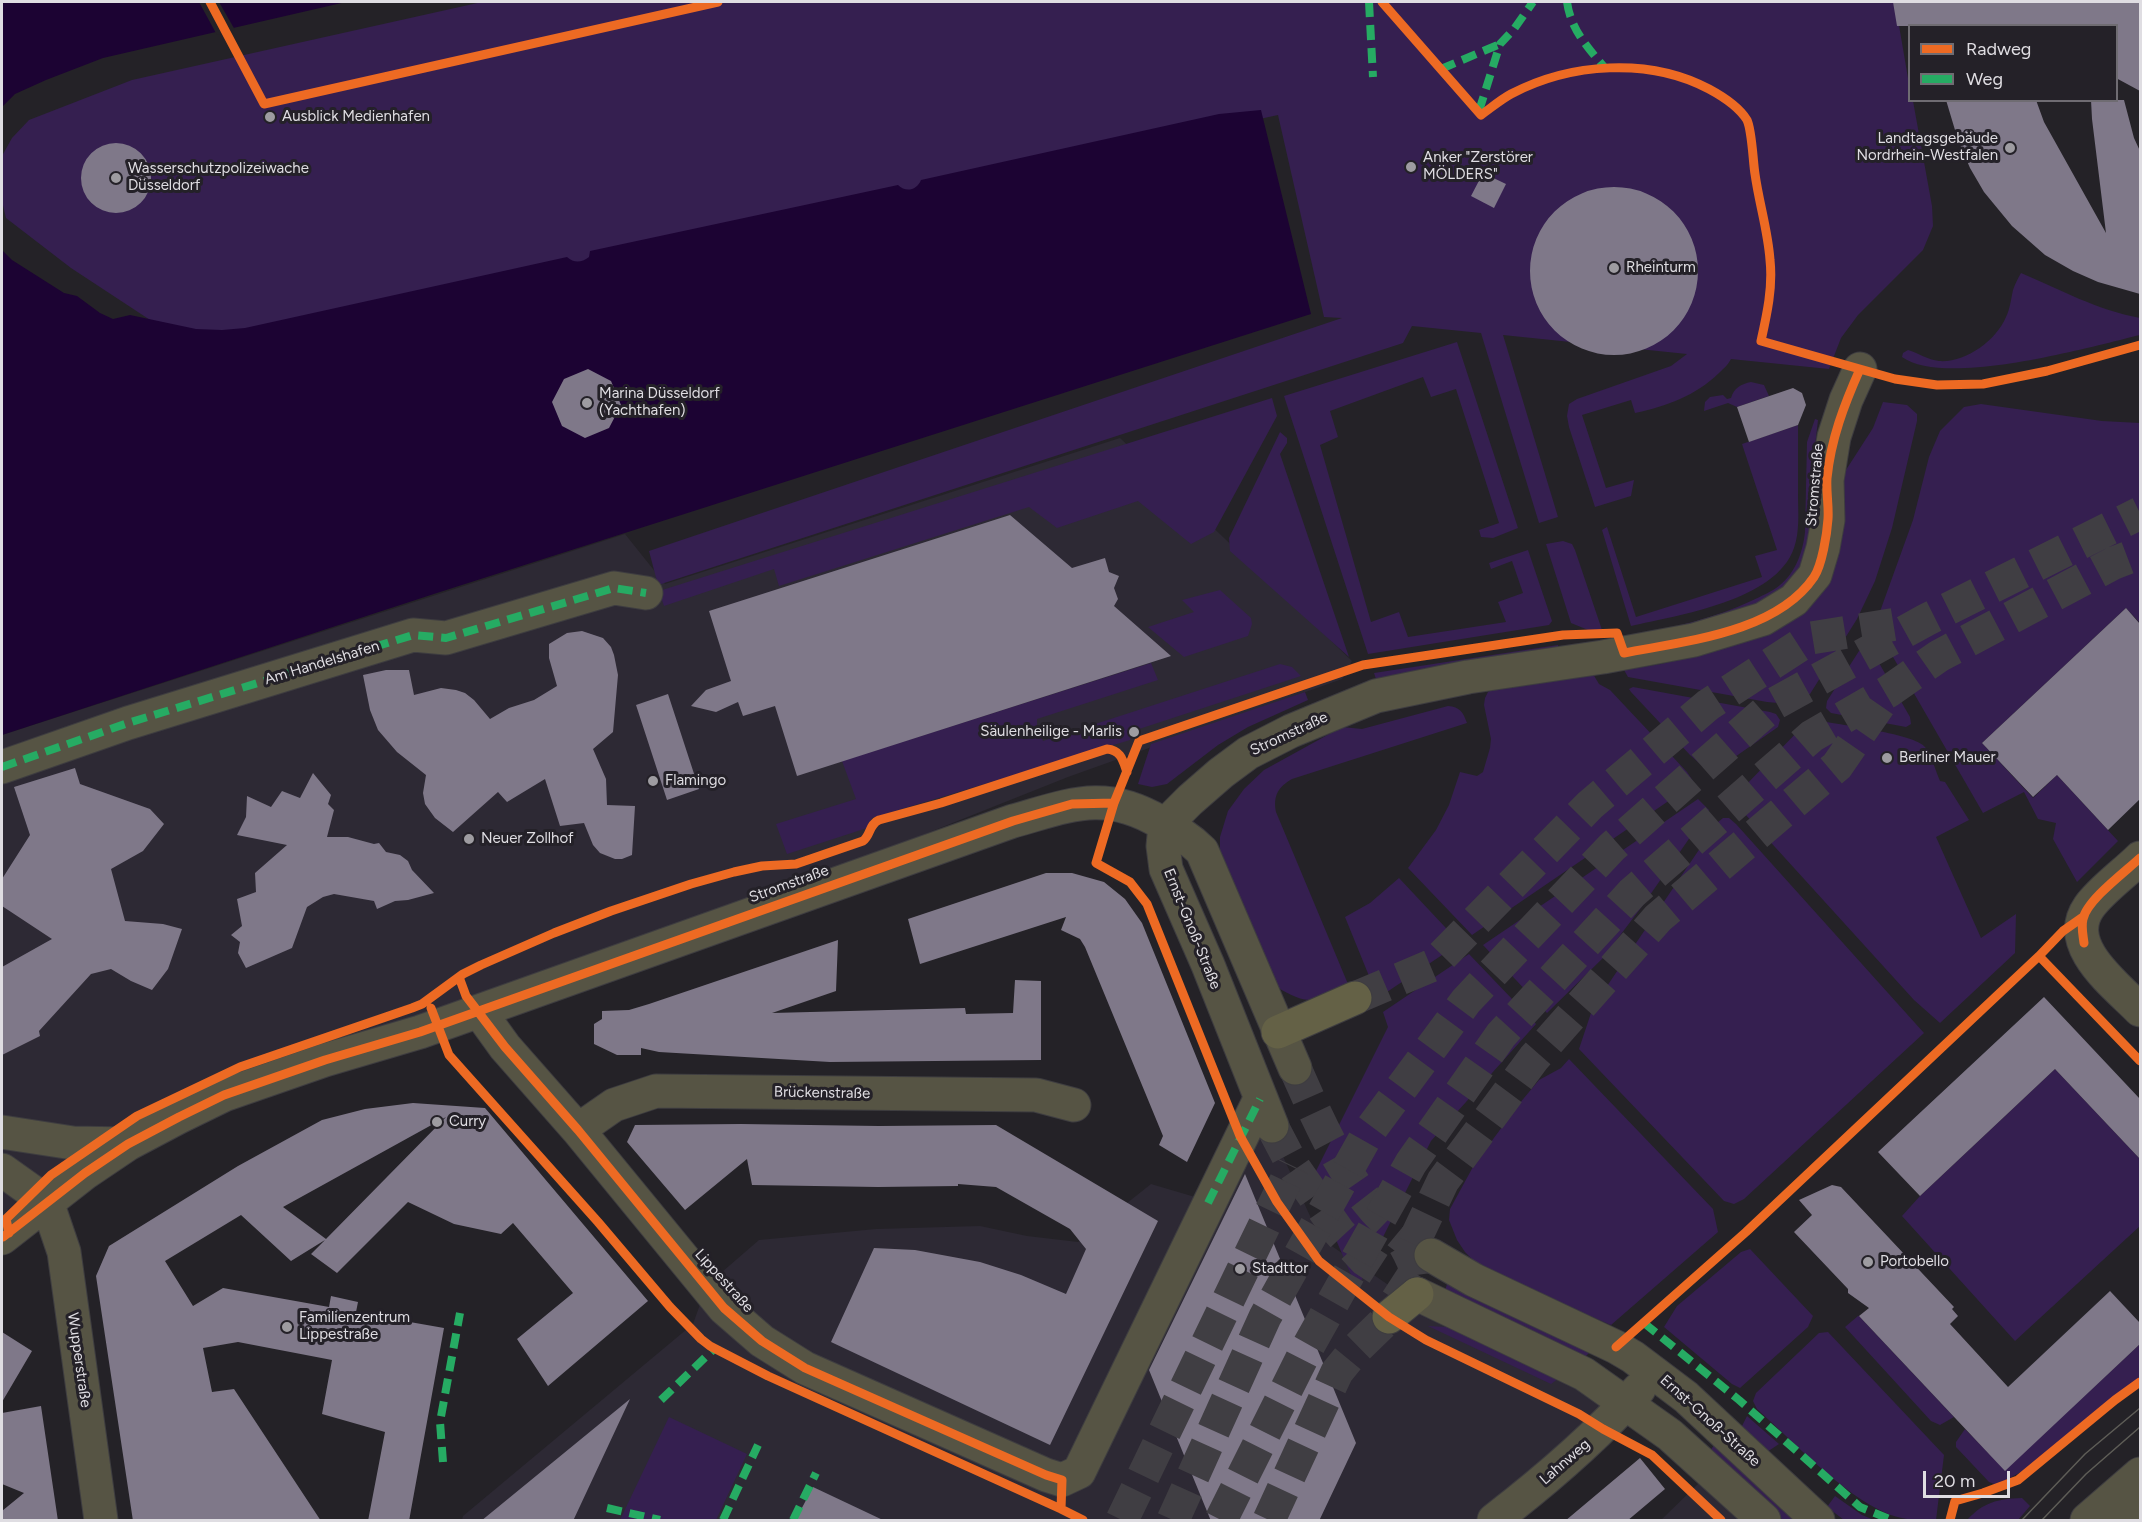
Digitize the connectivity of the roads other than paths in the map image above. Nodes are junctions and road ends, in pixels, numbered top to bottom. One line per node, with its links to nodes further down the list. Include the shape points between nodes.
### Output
1 (1860, 369): 4 (street, Stromstraße, via 1834,437 1823,548 1815,575 1794,600 1763,619 1694,640 1376,696 1248,753 1221,772)
2 (646, 593): 3 (street, Am Handelshafen, via 614,588 446,638 413,635 128,723)
3 (2, 767)
4 (1165, 825): 8 (street, Stromstraße, via 1114,803 1072,804 1003,824); 9 (street, via 1190,838 1202,851); 11 (street, Ernst-Gnoß-Straße, via 1166,869)
5 (2140, 858): 7 (street, via 2091,904 2082,928 2094,963)
6 (1355, 998): 9 (highway)
7 (2140, 1010)
8 (479, 1011): 13 (street, Lippestraße, via 505,1047); 15 (street, Stromstraße, via 224,1095)
9 (1278, 1032): 10 (street); 11 (street, via 1262,1060)
10 (1295, 1068)
11 (1263, 1104): 13 (street, Lippestraße, via 1208,1203 1079,1472 1062,1480 805,1368 762,1341 724,1308)
12 (1074, 1105): 13 (street, Brückenstraße, via 1036,1095 656,1091 614,1105)
13 (578, 1130)
14 (2, 1132): 15 (street, via 73,1143)
15 (128, 1144): 17 (street, Stromstraße)
16 (2, 1170): 17 (street)
17 (47, 1202): 18 (street, Stromstraße); 26 (street, Wupperstraße, via 64,1252)
18 (2, 1238)
19 (1431, 1255): 22 (street, Ernst-Gnoß-Straße, via 1474,1280 1616,1347)
20 (1417, 1294): 21 (highway); 23 (street, via 1584,1374)
21 (1389, 1317)
22 (1655, 1372): 23 (street, Lahnweg); 29 (street, Ernst-Gnoß-Straße)
23 (1626, 1404): 27 (street, Lahnweg, via 1603,1429); 28 (street, via 1670,1435)
24 (2140, 1474): 30 (street)
25 (2140, 1509): 31 (street)
26 (101, 1521)
27 (1494, 1521)
28 (1764, 1521)
29 (1818, 1521)
30 (2087, 1521)
31 (2128, 1521)

